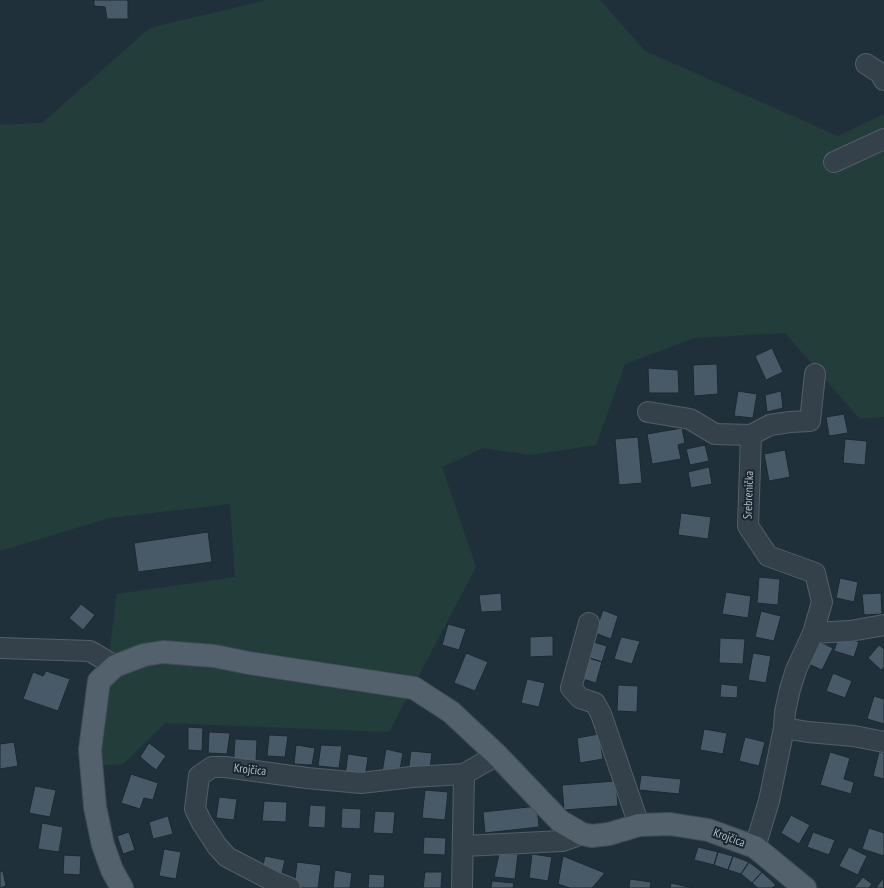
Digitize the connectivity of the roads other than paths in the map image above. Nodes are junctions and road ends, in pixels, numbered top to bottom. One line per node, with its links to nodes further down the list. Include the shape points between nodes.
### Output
1 (866, 64): 2 (street, via 880,73)
2 (884, 80)
3 (884, 139): 4 (street)
4 (834, 162)
5 (815, 374): 7 (street, via 810,421 770,425)
6 (648, 412): 7 (street, via 690,419 715,434)
7 (751, 436): 10 (street, Srebrenička, via 748,526 768,556 815,573 822,602)
8 (589, 623): 17 (street, via 571,688 580,698 595,703 601,714)
9 (884, 625): 10 (street, via 850,631)
10 (813, 633): 13 (street, Srebrenička, via 796,670 785,712)
11 (0, 648): 12 (street, via 90,651)
12 (115, 666): 15 (main road, Krojčica, via 144,654 163,652 214,656 414,688 451,712); 21 (main road, Krojčica, via 100,681 90,750 95,807 103,845)
13 (784, 728): 14 (street); 20 (street, Srebrenička, via 769,801)
14 (884, 742)
15 (497, 755): 16 (street, Krojčica); 18 (main road, Krojčica, via 560,821)
16 (464, 774): 19 (street); 22 (street, Krojčica, via 361,783 212,767 199,776 195,809 217,846 227,857)
17 (639, 825): 18 (main road, Krojčica, via 609,834); 20 (main road, Krojčica, via 670,824 708,830)
18 (582, 834): 19 (street, via 562,841)
19 (464, 846): 23 (street)
20 (755, 847): 24 (main road, Krojčica)
21 (122, 888)
22 (290, 888)
23 (462, 888)
24 (806, 888)

